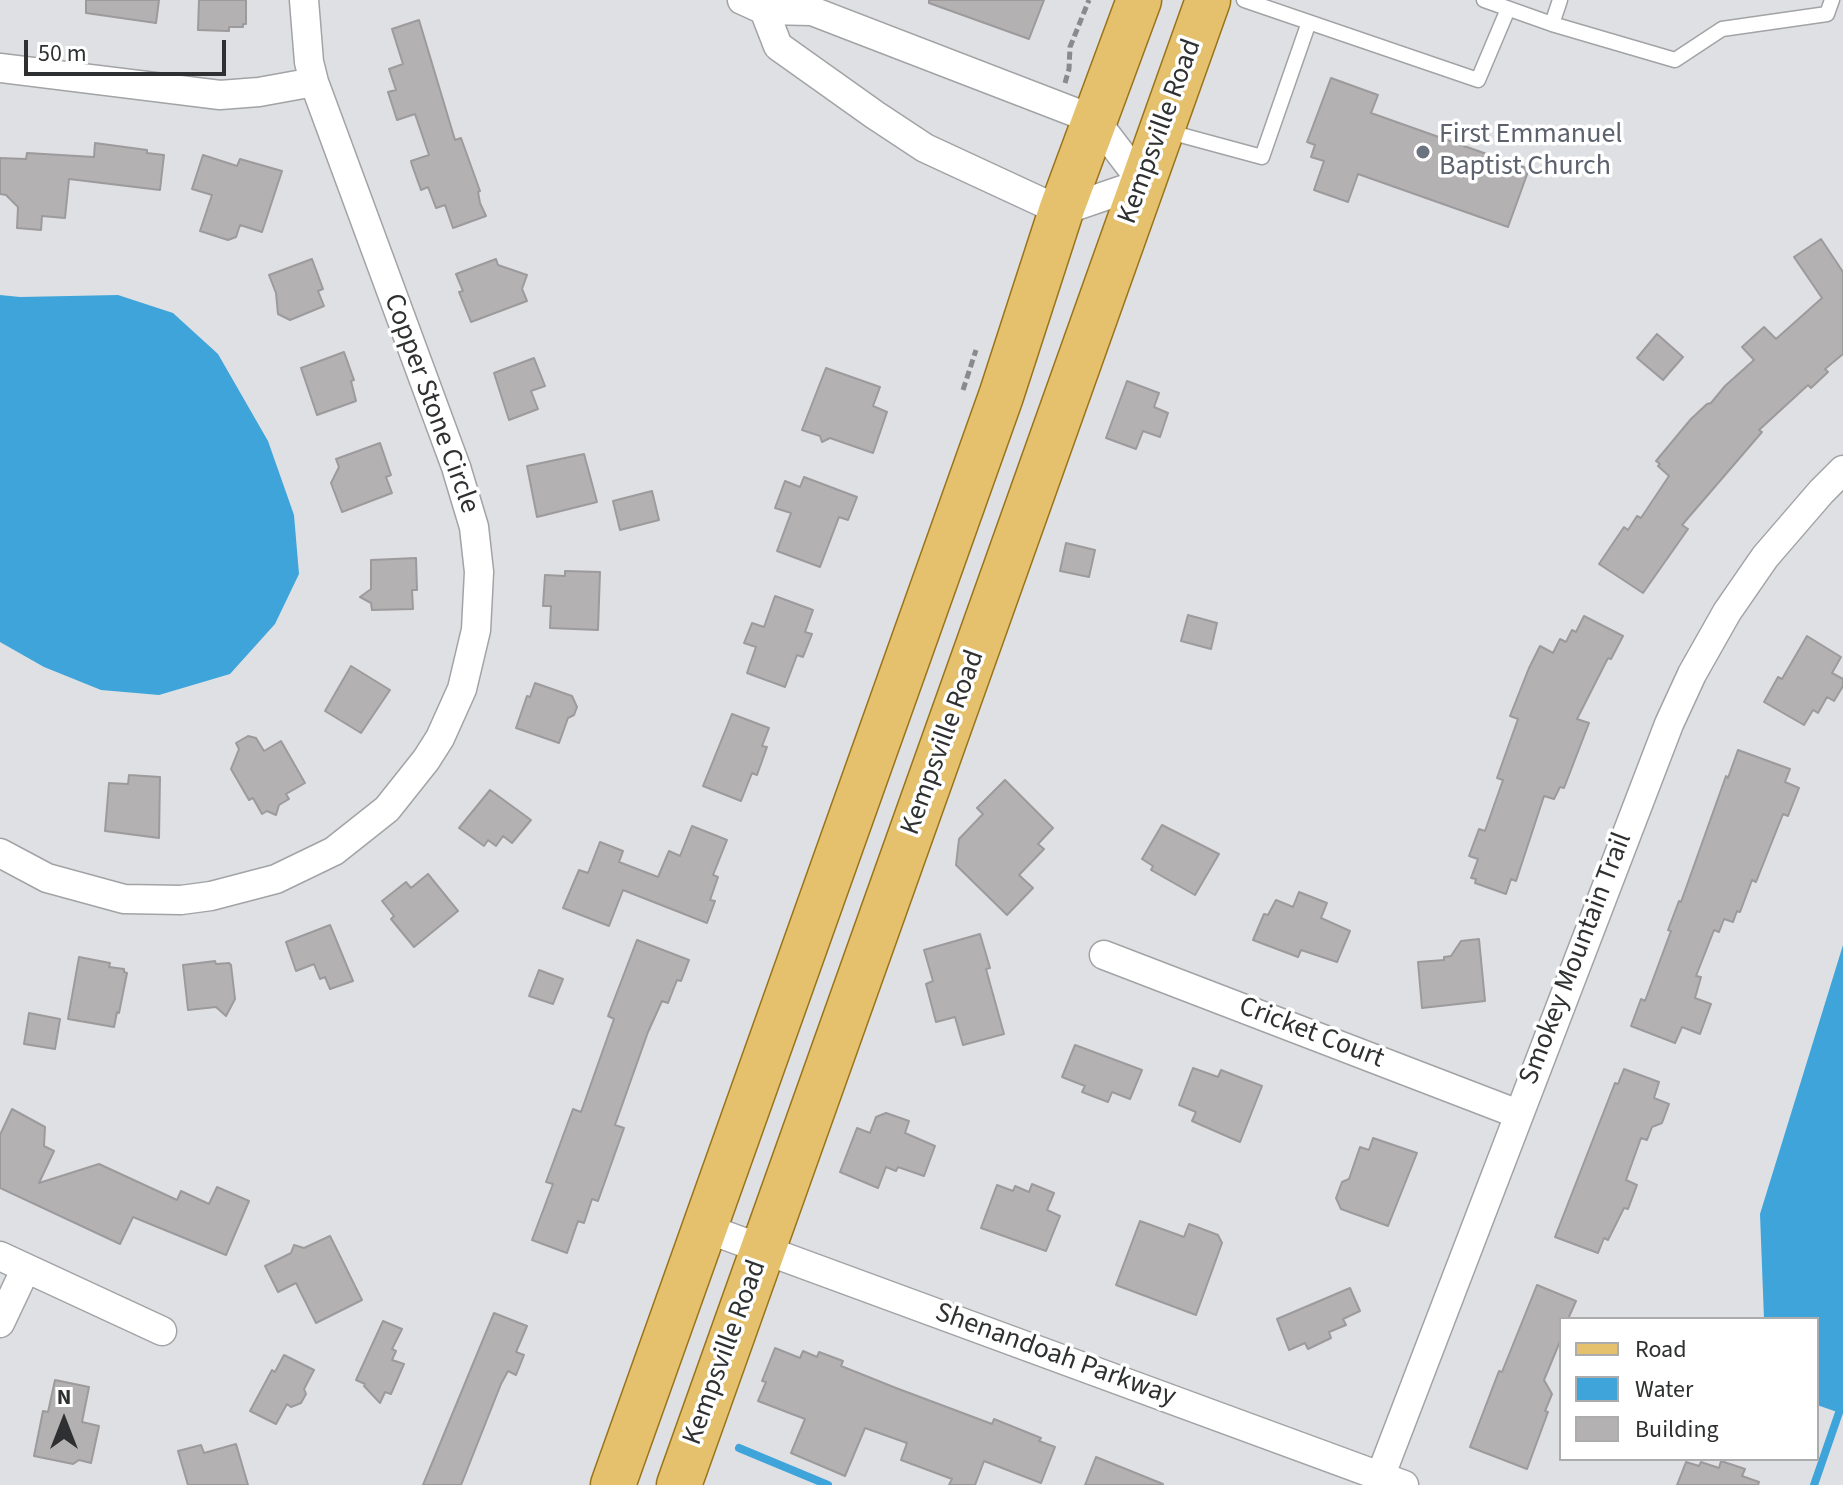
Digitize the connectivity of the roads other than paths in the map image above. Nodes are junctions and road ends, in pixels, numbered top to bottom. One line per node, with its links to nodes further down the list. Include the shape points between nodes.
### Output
1 (304, 0): 13 (street, Copper Stone Circle)
2 (1139, 0): 14 (main road)
3 (1208, 0): 15 (main road, Kempsville Road)
4 (1244, 0): 10 (lane)
5 (1484, 0): 9 (lane)
6 (1560, 0): 11 (lane)
7 (1832, 0): 11 (lane, via 1827,14 1722,29 1675,60)
8 (758, 3): 14 (street, via 812,11); 17 (street, via 778,46 875,115 925,148)
9 (1508, 9): 10 (lane, via 1478,80); 11 (lane)
10 (1309, 22): 15 (lane, via 1262,157)
11 (1552, 24)
12 (0, 68): 13 (street, via 220,95)
13 (314, 82): 19 (street, Copper Stone Circle, via 474,527 479,572 476,630 462,689 433,749 387,809 334,851 276,879 181,900 124,899 47,878)
14 (1095, 120): 16 (street); 17 (main road)
15 (1162, 129): 16 (main road, Kempsville Road)
16 (1143, 183): 17 (street); 23 (main road, Kempsville Road)
17 (1061, 211): 22 (main road, via 996,409)
18 (1843, 470): 21 (street, Smokey Mountain Trail, via 1765,557 1692,674)
19 (0, 853)
20 (1104, 955): 21 (street, Cricket Court)
21 (1518, 1114): 28 (street, Smokey Mountain Trail)
22 (705, 1228): 23 (street, Shenandoah Parkway); 29 (main road)
23 (763, 1249): 28 (street, Shenandoah Parkway); 30 (main road, Kempsville Road)
24 (0, 1256): 25 (street)
25 (26, 1268): 26 (street); 27 (street)
26 (0, 1323)
27 (162, 1331)
28 (1387, 1482)
29 (613, 1485)
30 (679, 1485)

